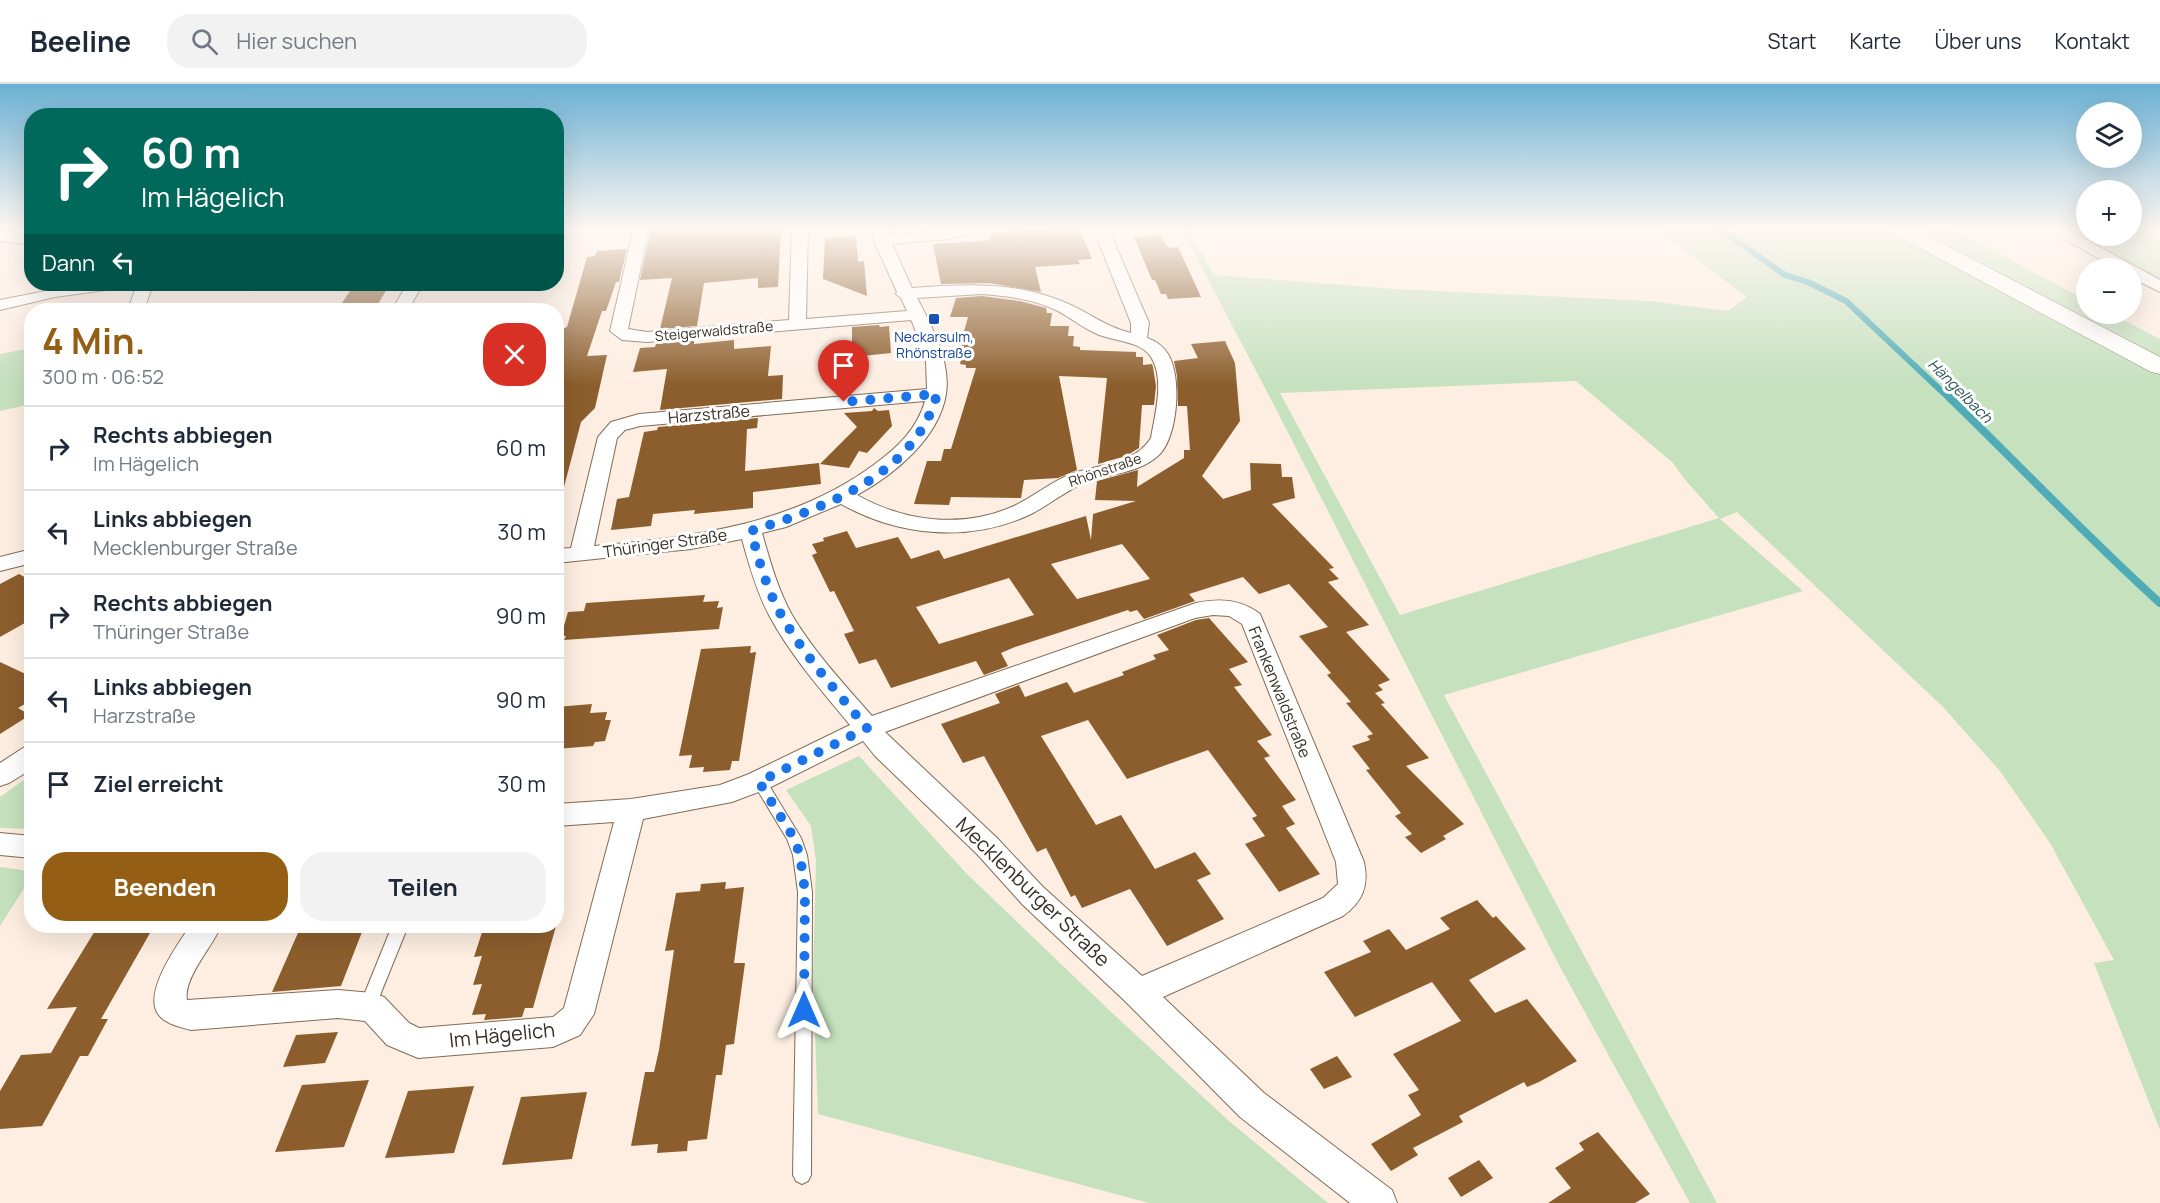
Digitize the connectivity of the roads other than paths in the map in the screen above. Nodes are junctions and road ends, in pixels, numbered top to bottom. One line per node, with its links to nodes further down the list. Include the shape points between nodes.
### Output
1 (630, 280): 10 (street, Steigerwaldstraße, via 621,334 647,337)
2 (799, 280): 10 (street)
3 (899, 280): 7 (street, Thüringer Straße)
4 (1122, 280): 11 (street, via 1140,323)
5 (1996, 280): 12 (main road)
6 (62, 291): 8 (street)
7 (904, 294): 9 (street, Thüringer Straße); 11 (street, Rhönstraße, via 974,288 1014,291 1056,304 1100,329)
8 (0, 305)
9 (915, 315): 10 (street, Steigerwaldstraße); 13 (street, Thüringer Straße, via 934,354)
10 (798, 324)
11 (1136, 340): 14 (street, Rhönstraße, via 1160,355 1165,367 1161,438 1157,449 1146,458 1079,477 1015,513 968,524 924,526 902,522 882,517)
12 (2160, 367)
13 (937, 394): 14 (street, Thüringer Straße, via 928,420 904,451); 16 (street, Harzstraße, via 639,420 618,426 608,436)
14 (844, 497): 15 (street, Thüringer Straße)
15 (751, 531): 16 (street, Thüringer Straße); 20 (street, Mecklenburger Straße, via 762,570 782,616 813,663)
16 (581, 554): 17 (street, Thüringer Straße)
17 (564, 555)
18 (24, 558): 19 (street)
19 (0, 564)
20 (867, 728): 23 (street); 30 (street, Mecklenburger Straße, via 1033,896); 30 (street, Frankenwaldstraße, via 1186,613 1232,608 1252,620 1350,862 1353,888 1334,907)
21 (24, 760): 22 (street)
22 (0, 776)
23 (759, 782): 24 (street, via 722,795); 32 (lane, via 794,838 805,892)
24 (631, 810): 25 (street); 31 (street, Im Hägelich, via 578,1014 571,1024 548,1033 418,1043 398,1034)
25 (564, 814)
26 (0, 844): 27 (street)
27 (24, 846)
28 (202, 933): 31 (street, via 170,994 170,1005 179,1012 192,1015)
29 (397, 933): 31 (lane)
30 (1138, 993): 33 (street, Mecklenburger Straße, via 1252,1105)
31 (368, 1005)
32 (802, 1175)
33 (1379, 1203)

